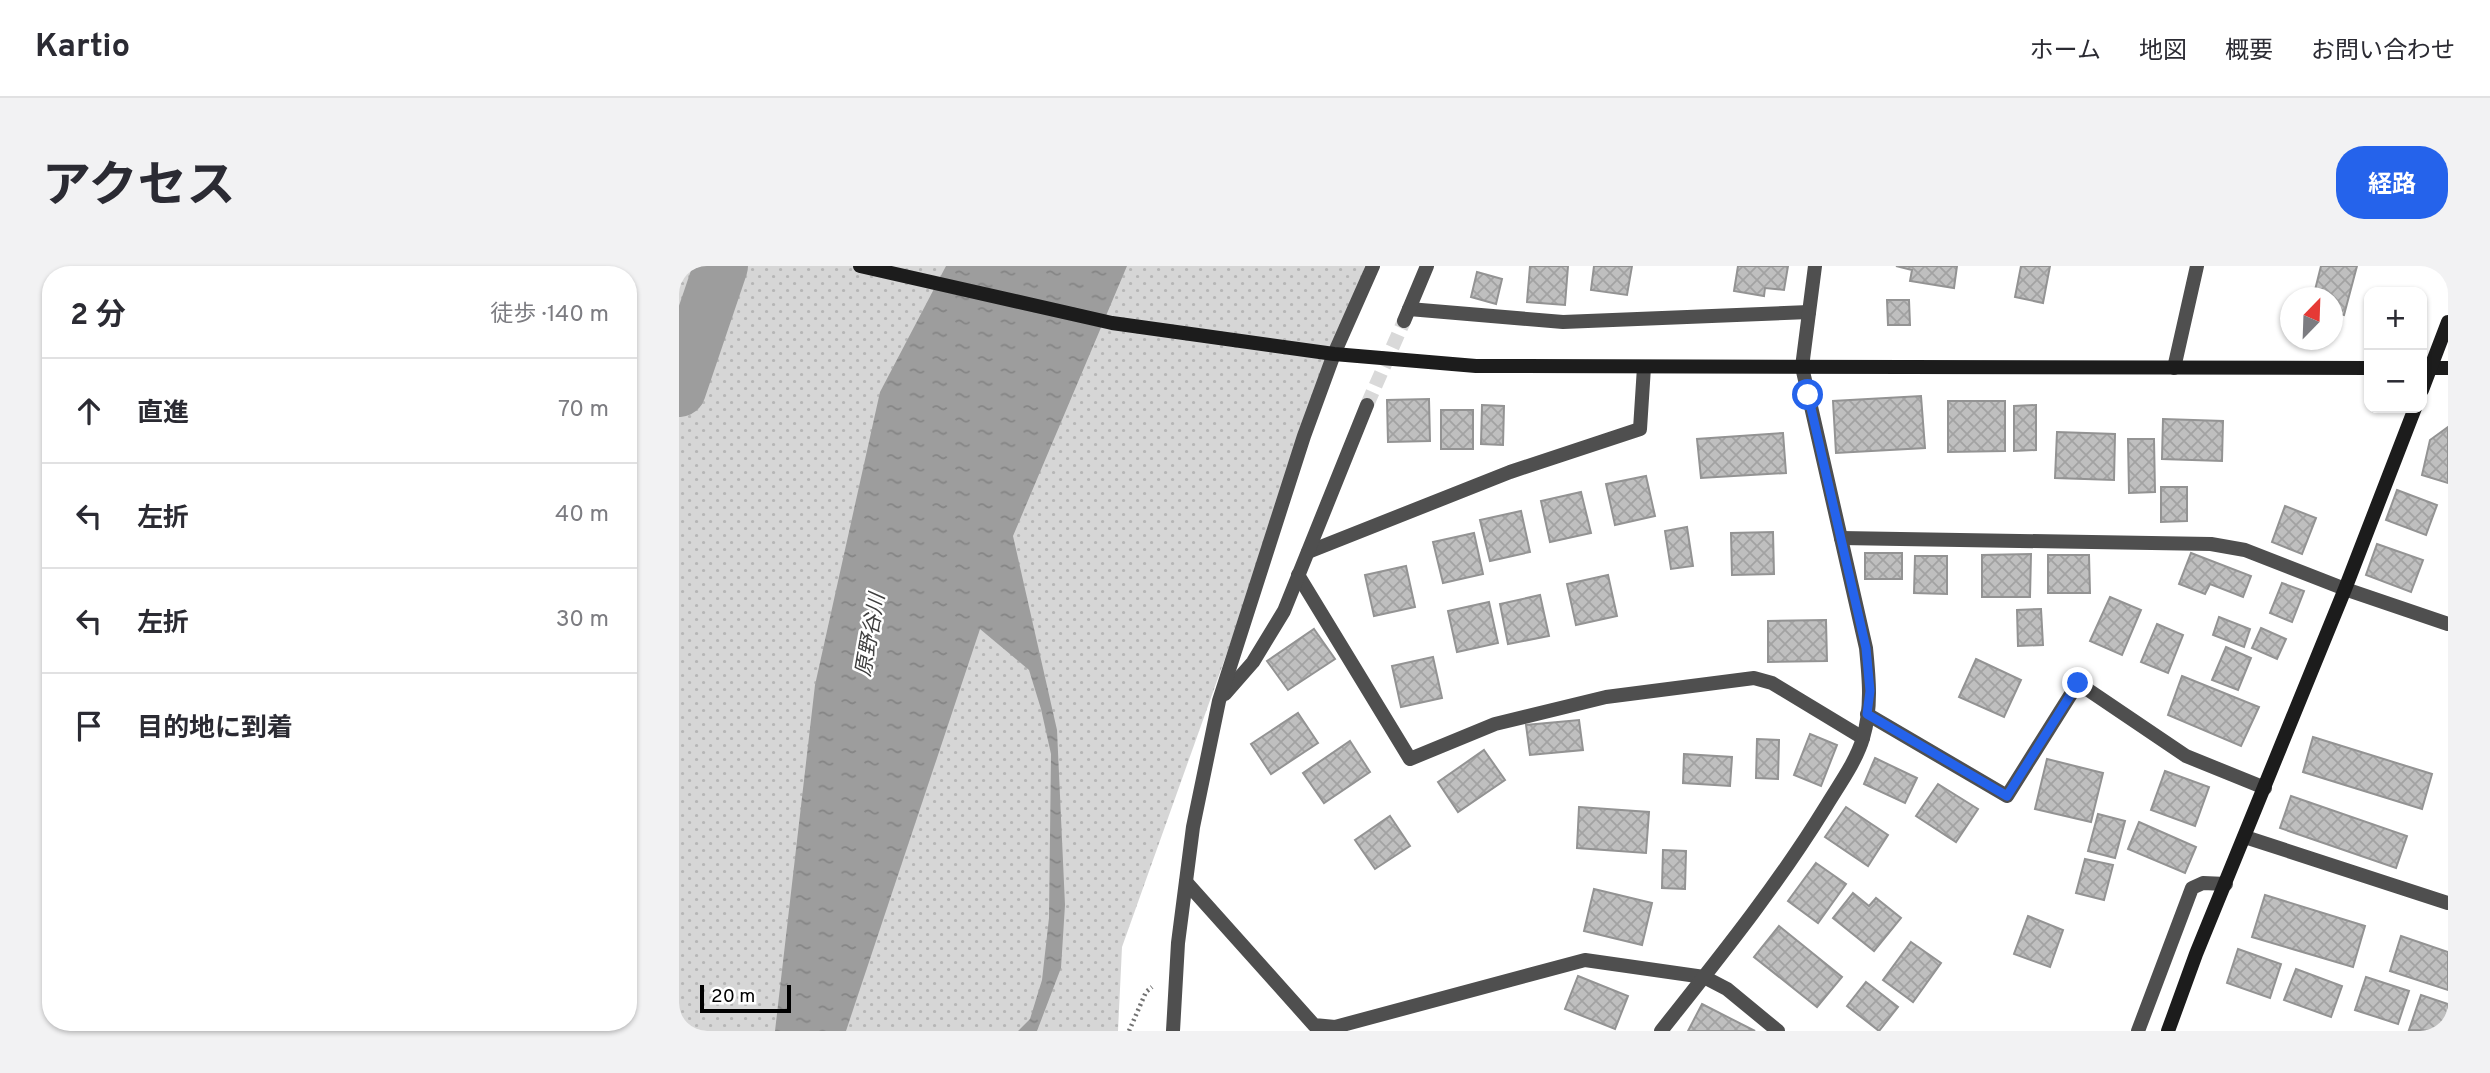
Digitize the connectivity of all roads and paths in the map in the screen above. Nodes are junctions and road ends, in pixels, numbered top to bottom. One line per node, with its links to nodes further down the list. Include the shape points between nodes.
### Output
1 (860, 266): 8 (street, via 1112,323)
2 (1373, 266): 8 (street)
3 (1427, 266): 6 (street, via 1406,315 1563,322)
4 (1815, 266): 6 (street)
5 (2197, 266): 12 (street)
6 (1809, 312): 11 (street)
7 (2448, 322): 9 (street)
8 (1334, 354): 10 (street, via 1476,366); 23 (street)
9 (2427, 366)
10 (1644, 367): 11 (street); 19 (street, via 1640,429 1510,472)
11 (1802, 367): 12 (street); 18 (street)
12 (2174, 368): 13 (street)
13 (2364, 368)
14 (2427, 368): 15 (street)
15 (2448, 368)
16 (1367, 405): 19 (street)
17 (2413, 413): 21 (street)
18 (1841, 538): 21 (street, via 2211,544 2245,550); 24 (street, via 1866,648)
19 (1308, 552): 20 (street)
20 (1298, 575): 23 (street, via 1284,611 1253,662); 25 (street, via 1410,759 1495,724 1606,697 1754,678 1772,683)
21 (2345, 589): 22 (street); 26 (street)
22 (2448, 624)
23 (1219, 701): 28 (street)
24 (1867, 714): 25 (street); 26 (street, via 2007,796 2078,683 2186,756)
25 (1863, 738): 32 (street, via 1807,837)
26 (2265, 788): 27 (street)
27 (2245, 837): 29 (street); 30 (street)
28 (1186, 882): 31 (street); 32 (street, via 1314,1025 1335,1027 1585,960)
29 (2226, 884): 37 (street, via 2203,883 2192,888); 38 (street)
30 (2448, 903)
31 (1177, 966): 33 (path, via 1146,992); 34 (street)
32 (1704, 977): 35 (street); 36 (street, via 1727,989)
33 (1129, 1031)
34 (1173, 1031)
35 (1661, 1031)
36 (1778, 1031)
37 (2138, 1031)
38 (2168, 1031)

